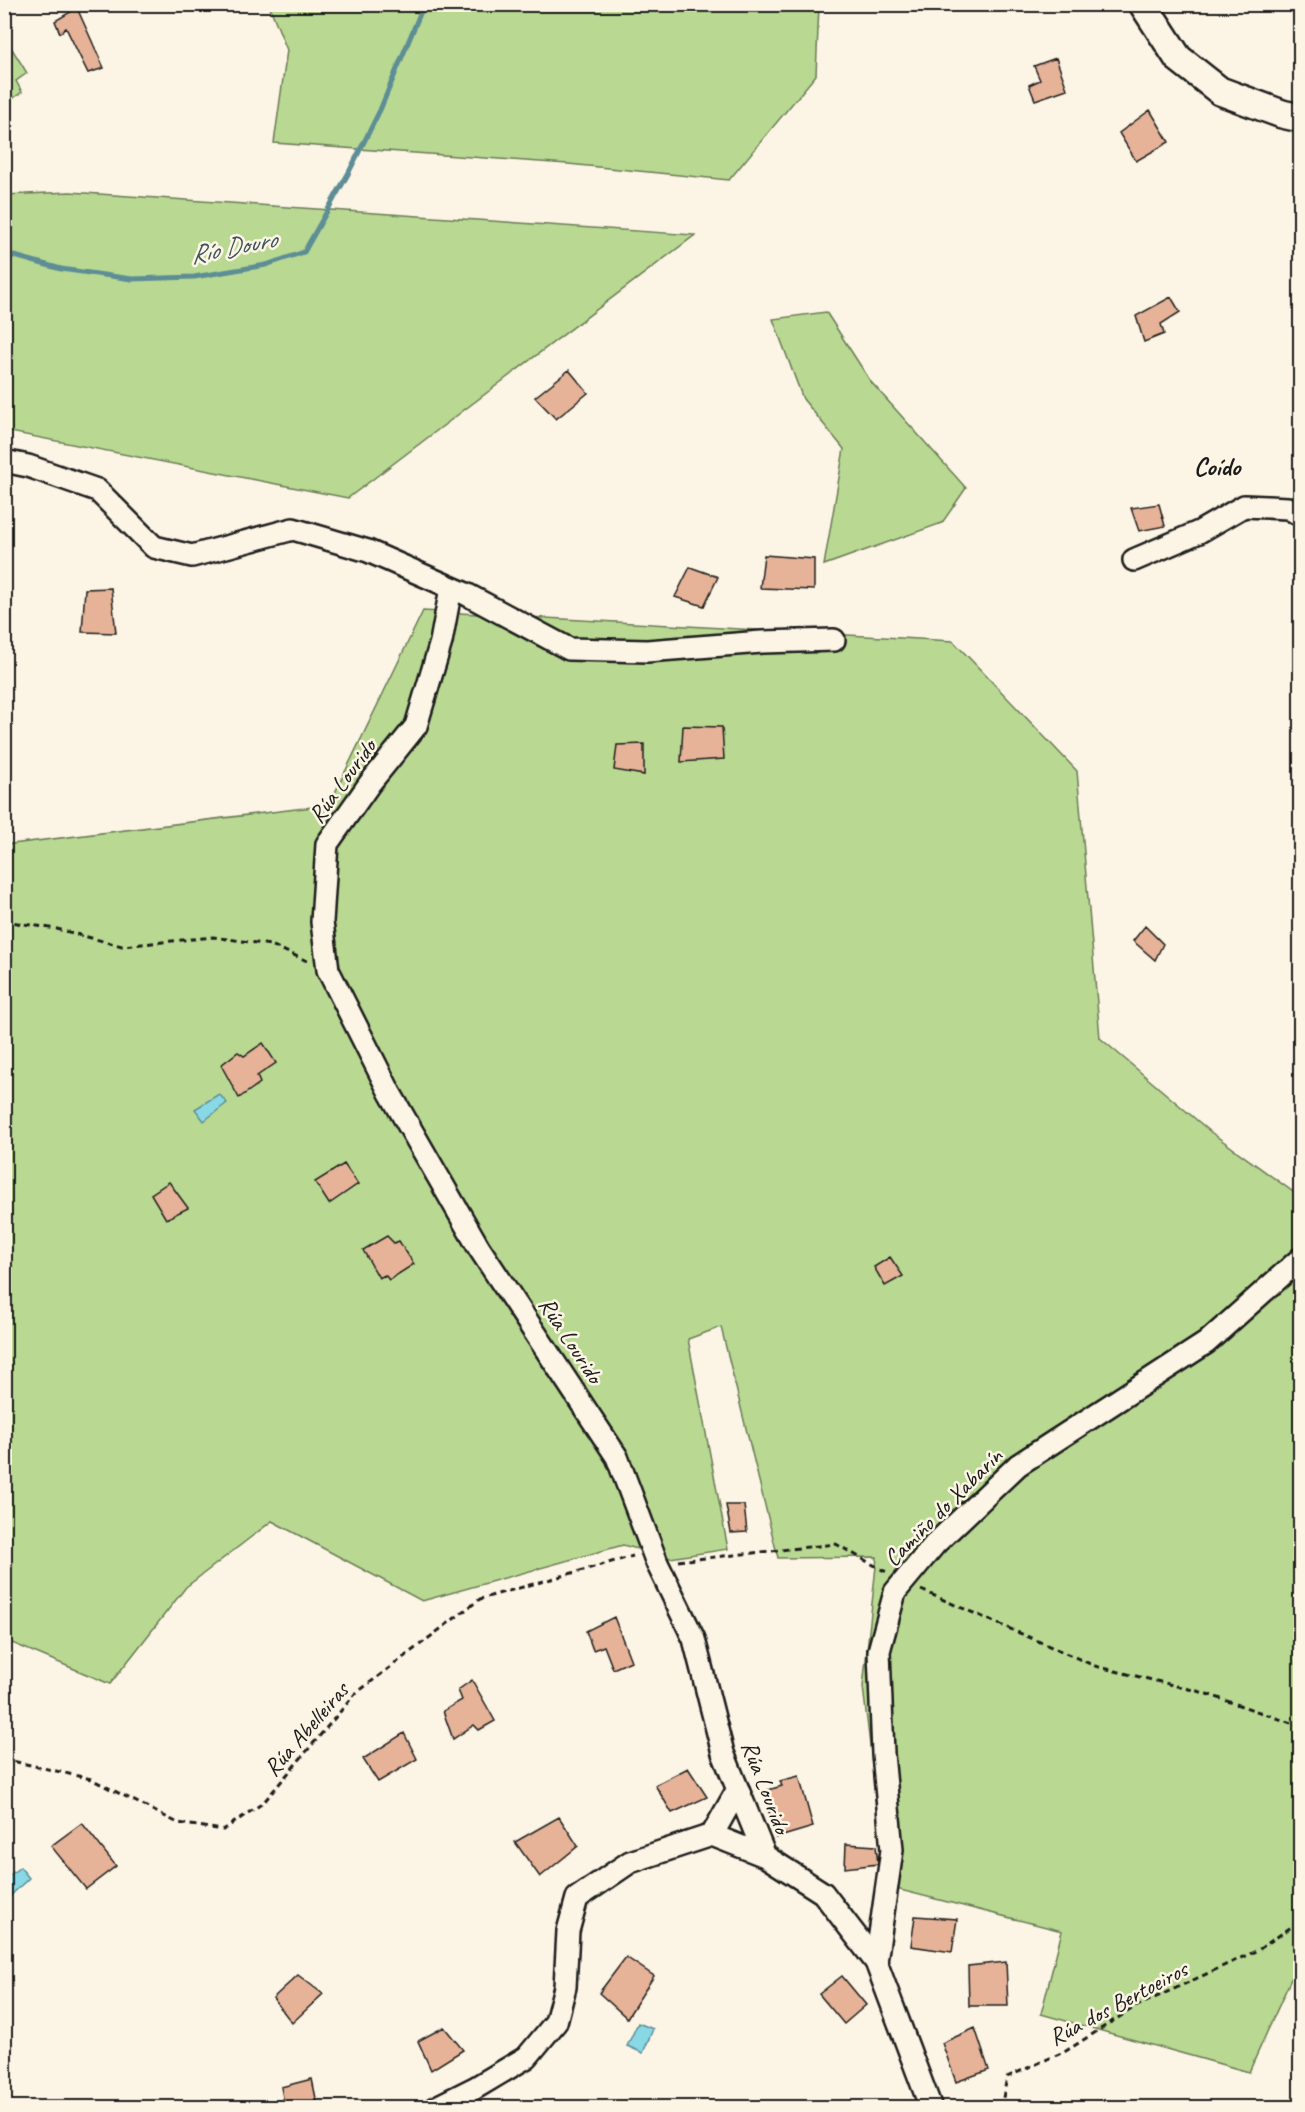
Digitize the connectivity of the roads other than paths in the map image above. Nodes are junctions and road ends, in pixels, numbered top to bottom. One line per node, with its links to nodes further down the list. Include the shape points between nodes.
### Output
1 (1143, 4): 2 (street, via 1178,58 1220,92)
2 (1300, 118)
3 (4, 461): 6 (street, via 97,490 154,547 192,556 293,530 368,551)
4 (1300, 515): 5 (street, via 1288,508 1244,506 1199,532)
5 (1134, 560)
6 (451, 588): 7 (street, via 569,649 647,651); 9 (street, Rúa Lourido, via 441,642 416,726 327,844 322,922 328,970 390,1093 479,1248 617,1457 657,1563 694,1639 723,1753)
7 (834, 640)
8 (1300, 1259): 12 (street, Camiño do Xabarín, via 1206,1343 1018,1465 935,1545 895,1592 879,1651 892,1850)
9 (738, 1789): 10 (street); 11 (street, Rúa Lourido)
10 (712, 1835): 11 (street); 13 (street, via 630,1863 578,1898 568,1931 565,1987 556,2022 526,2056)
11 (765, 1856): 12 (street, Rúa Lourido, via 823,1893)
12 (876, 1962): 14 (street, Rúa Lourido)
13 (435, 2108)
14 (931, 2108)

